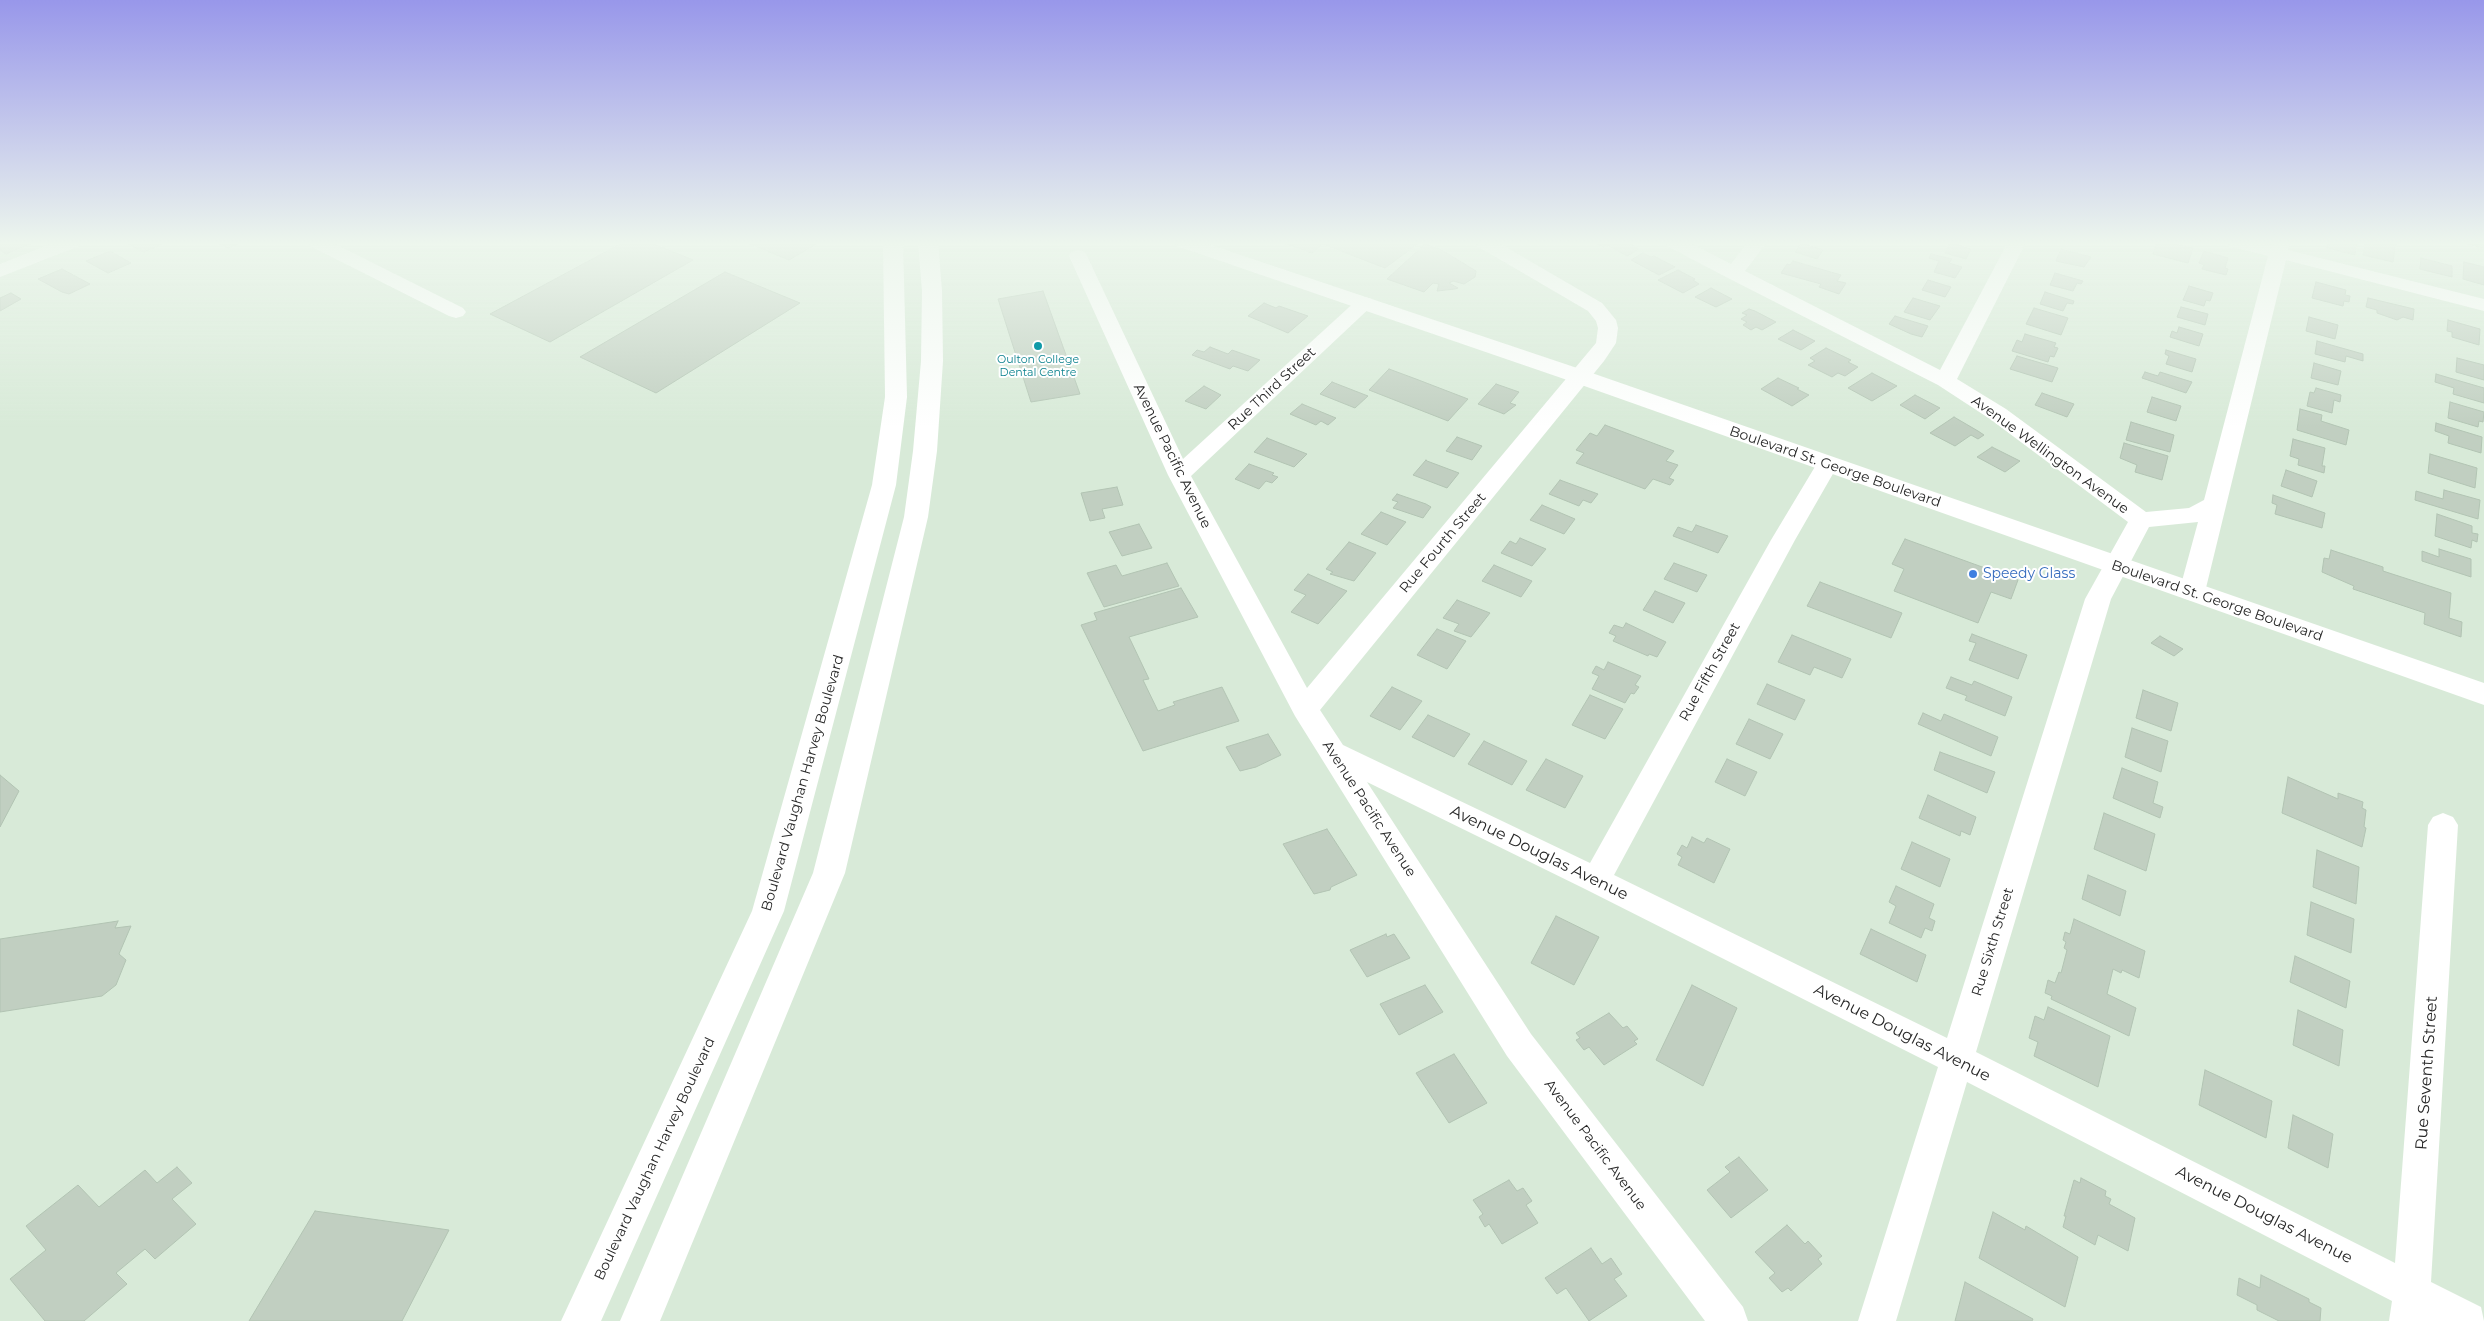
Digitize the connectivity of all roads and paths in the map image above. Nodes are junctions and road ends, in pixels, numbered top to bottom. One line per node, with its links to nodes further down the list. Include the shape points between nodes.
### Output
1 (1365, 303): 17 (street, Rue Third Street)
2 (441, 304): 12 (street)
3 (885, 304): 13 (main road)
4 (894, 304): 13 (main road, Boulevard Vaughan Harvey Boulevard)
5 (932, 304): 30 (main road, via 930,404 916,517 829,873)
6 (1100, 304): 17 (street, Avenue Pacific Avenue)
7 (1367, 304): 14 (main road, Boulevard St. George Boulevard)
8 (1590, 304): 14 (street, Rue Fourth Street, via 1601,313 1608,328 1606,343)
9 (1793, 304): 15 (street, Avenue Wellington Avenue)
10 (1986, 304): 15 (street)
11 (2265, 304): 18 (street)
12 (456, 312)
13 (896, 372): 29 (main road, Boulevard Vaughan Harvey Boulevard, via 894,422 882,494 768,911)
14 (1581, 377): 16 (main road, Boulevard St. George Boulevard); 23 (street, Rue Fourth Street)
15 (1945, 381): 19 (street, Avenue Wellington Avenue, via 1998,414)
16 (1827, 465): 20 (main road, Boulevard St. George Boulevard); 26 (street, Rue Fifth Street)
17 (1179, 475): 23 (street, Avenue Pacific Avenue)
18 (2215, 503): 19 (street, via 2192,516); 21 (street)
19 (2141, 520): 20 (street, Avenue Wellington Avenue)
20 (2116, 565): 21 (main road, Boulevard St. George Boulevard); 27 (street, Rue Sixth Street, via 2098,599)
21 (2192, 592): 22 (main road, Boulevard St. George Boulevard)
22 (2484, 694)
23 (1305, 709): 24 (street, Avenue Pacific Avenue)
24 (1333, 753): 26 (street, Avenue Douglas Avenue); 31 (street, Avenue Pacific Avenue, via 1519,1044)
25 (2444, 825): 28 (street, Rue Seventh Street)
26 (1596, 880): 27 (street, Avenue Douglas Avenue)
27 (1957, 1060): 28 (street, Avenue Douglas Avenue); 32 (street, Rue Sixth Street)
28 (2410, 1306): 33 (street, Avenue Douglas Avenue)
29 (581, 1321)
30 (640, 1321)
31 (1729, 1321)
32 (1877, 1321)
33 (2467, 1321)

